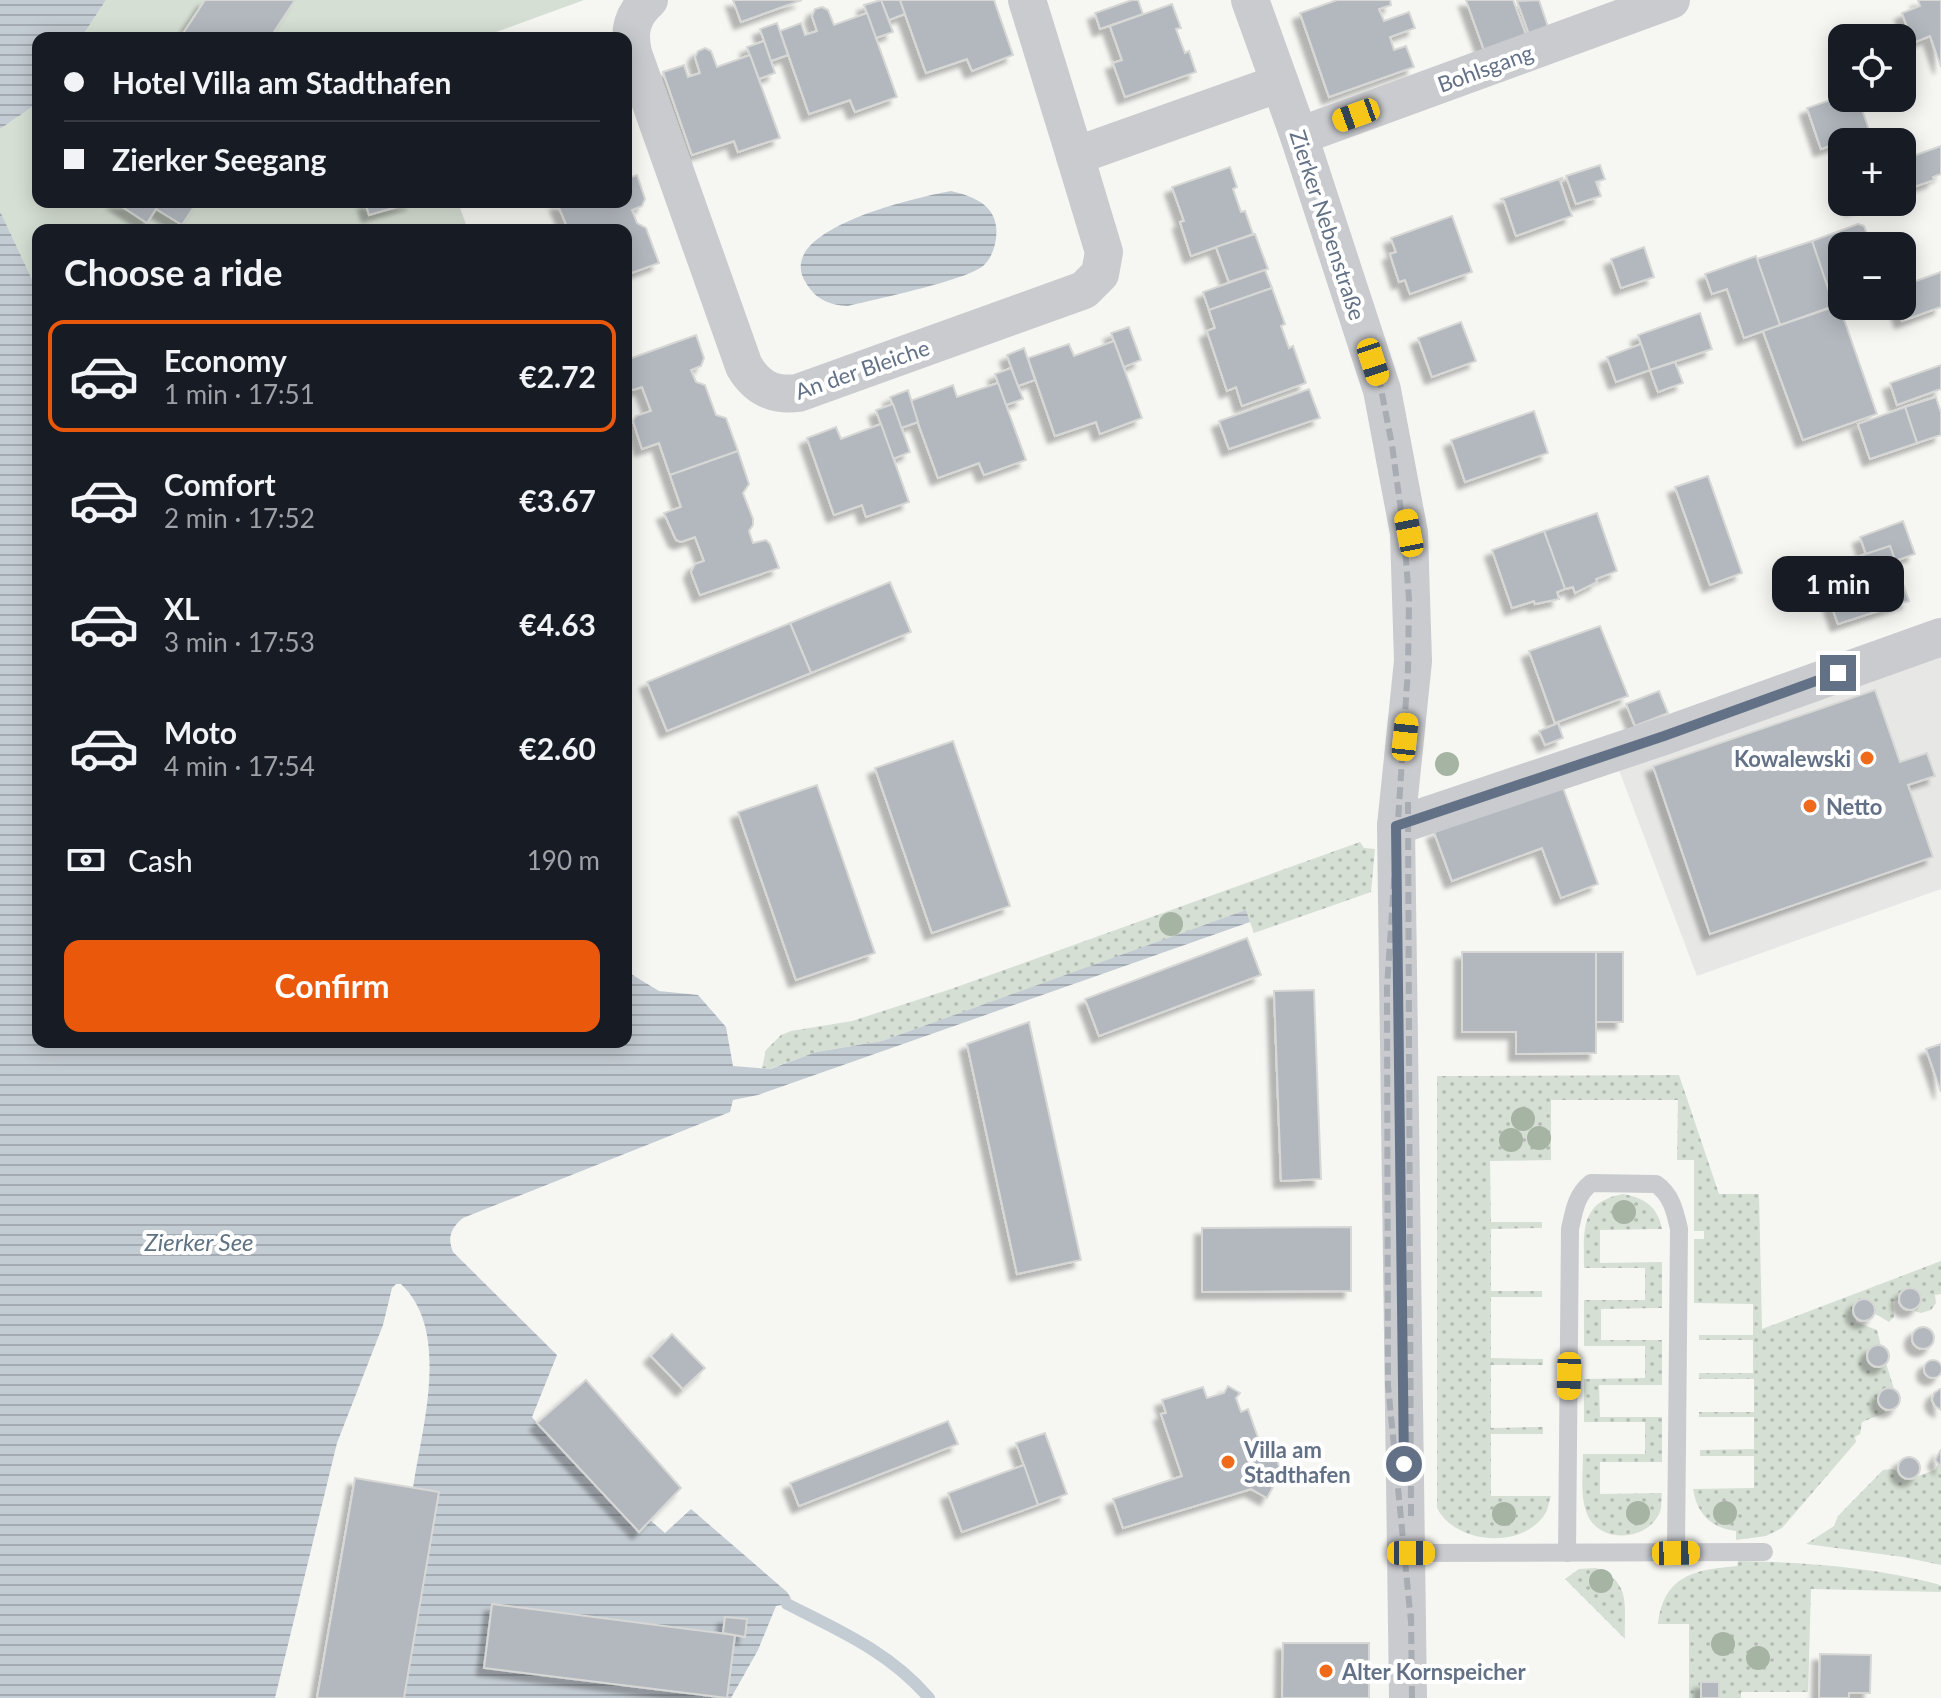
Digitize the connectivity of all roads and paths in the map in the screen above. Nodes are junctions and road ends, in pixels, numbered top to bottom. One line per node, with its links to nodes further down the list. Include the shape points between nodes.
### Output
1 (649, 0): 5 (street, An der Bleiche)
2 (1027, 0): 9 (street, An der Bleiche)
3 (1250, 0): 7 (street, Zierker Nebenstraße)
4 (1671, 0): 8 (street, Bohlsgang)
5 (631, 32)
6 (632, 42): 9 (street, An der Bleiche, via 744,366 760,387 772,393 798,393 1084,290 1100,274 1104,252)
7 (1280, 83): 8 (street, Zierker Nebenstraße); 9 (street)
8 (1299, 136): 11 (street, Zierker Nebenstraße, via 1382,390 1409,533 1413,661)
9 (1075, 156)
10 (1941, 637): 11 (street)
11 (1396, 826): 13 (street, Zierker Nebenstraße)
12 (1764, 1552): 15 (lane)
13 (1405, 1553): 14 (lane); 16 (street, Zierker Nebenstraße)
14 (1567, 1553): 15 (lane); 15 (lane, via 1570,1229 1578,1199 1591,1183 1656,1184 1665,1190 1679,1229)
15 (1676, 1553)
16 (1408, 1698)

